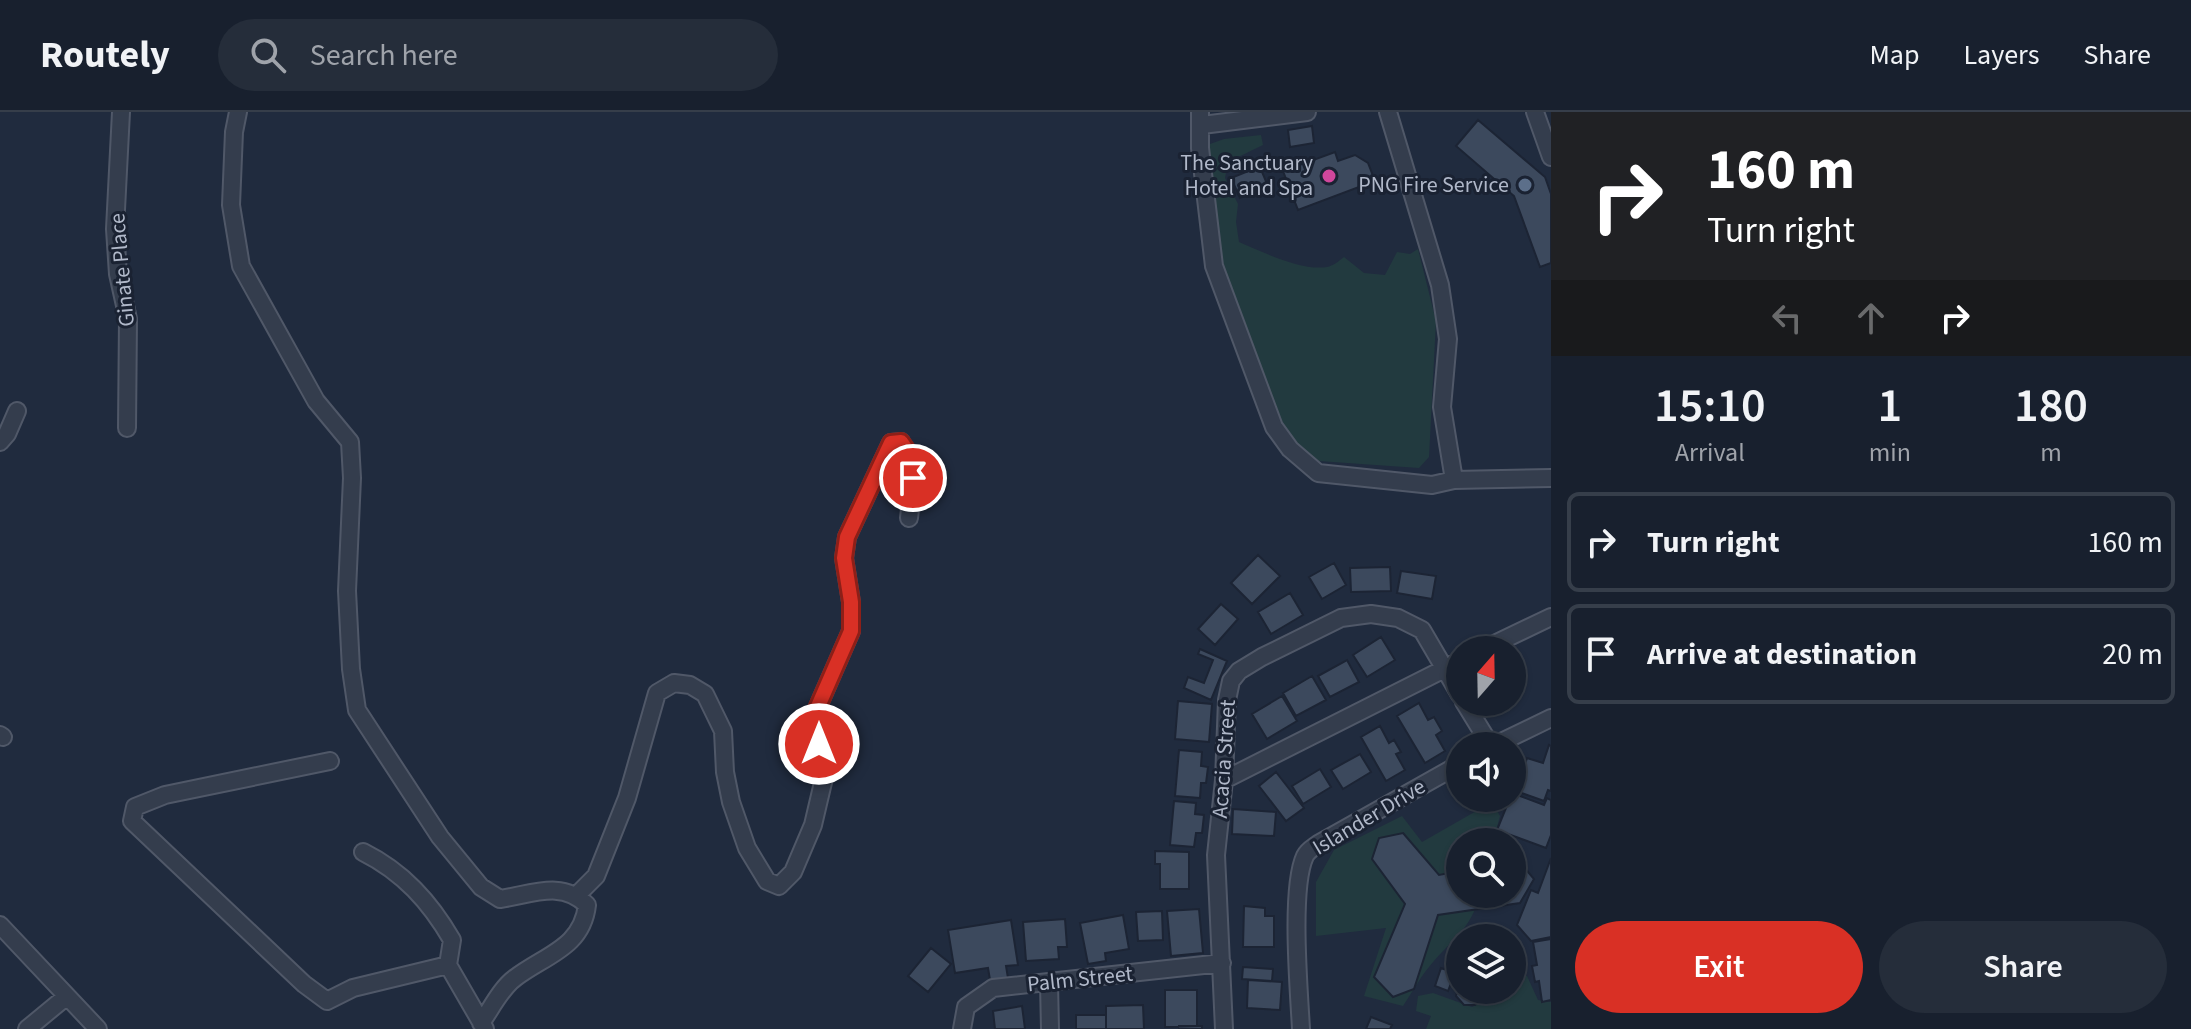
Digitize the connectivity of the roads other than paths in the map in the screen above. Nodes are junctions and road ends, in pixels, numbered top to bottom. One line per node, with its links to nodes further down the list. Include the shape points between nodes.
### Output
1 (121, 112): 9 (street, Ginate Place, via 115,229 128,319)
2 (238, 112): 25 (street, via 231,205 241,266 316,401 350,442 347,591 357,710 440,837 481,887 500,899 560,889)
3 (1307, 112): 6 (street)
4 (1388, 112): 12 (street, via 1440,285 1448,339 1442,407)
5 (1535, 112): 7 (street)
6 (1201, 119): 12 (street, via 1214,266 1274,427 1318,473 1432,485)
7 (1551, 157)
8 (17, 411): 10 (street)
9 (127, 428)
10 (0, 442)
11 (1551, 478): 12 (street)
12 (1454, 480)
13 (909, 518): 25 (street, via 910,455 901,442 891,443 847,537 851,631 816,711 825,774 813,825 793,872 779,886 767,881 747,848 731,802 723,731 705,694 674,683 657,693 627,798 596,876)
14 (1551, 617): 15 (street)
15 (1511, 636)
16 (1446, 668): 17 (street)
17 (1443, 669): 18 (street, Acacia Street); 23 (street); 23 (street, Acacia Street, via 1422,630 1398,618 1371,614 1341,618 1262,657 1231,681)
18 (1446, 674)
19 (1551, 718): 20 (street)
20 (1522, 732)
21 (330, 761): 28 (street, via 165,795 135,807 132,821 327,1001 353,988)
22 (1446, 772): 37 (street, Islander Drive, via 1306,854 1298,919)
23 (1224, 780): 27 (street, Acacia Street, via 1216,855)
24 (363, 852): 28 (street, via 408,880 438,915 452,940)
25 (577, 895): 31 (street, via 587,905 585,922 573,939 512,979)
26 (0, 925): 30 (street)
27 (1222, 963): 29 (street, Palm Street); 36 (street, Acacia Street)
28 (448, 965): 31 (street)
29 (1049, 983): 34 (street, Palm Street, via 993,988 981,994 966,1007); 35 (street)
30 (67, 996): 32 (street); 33 (street)
31 (483, 1026)
32 (27, 1029)
33 (98, 1029)
34 (962, 1029)
35 (1050, 1029)
36 (1224, 1029)
37 (1301, 1029)

